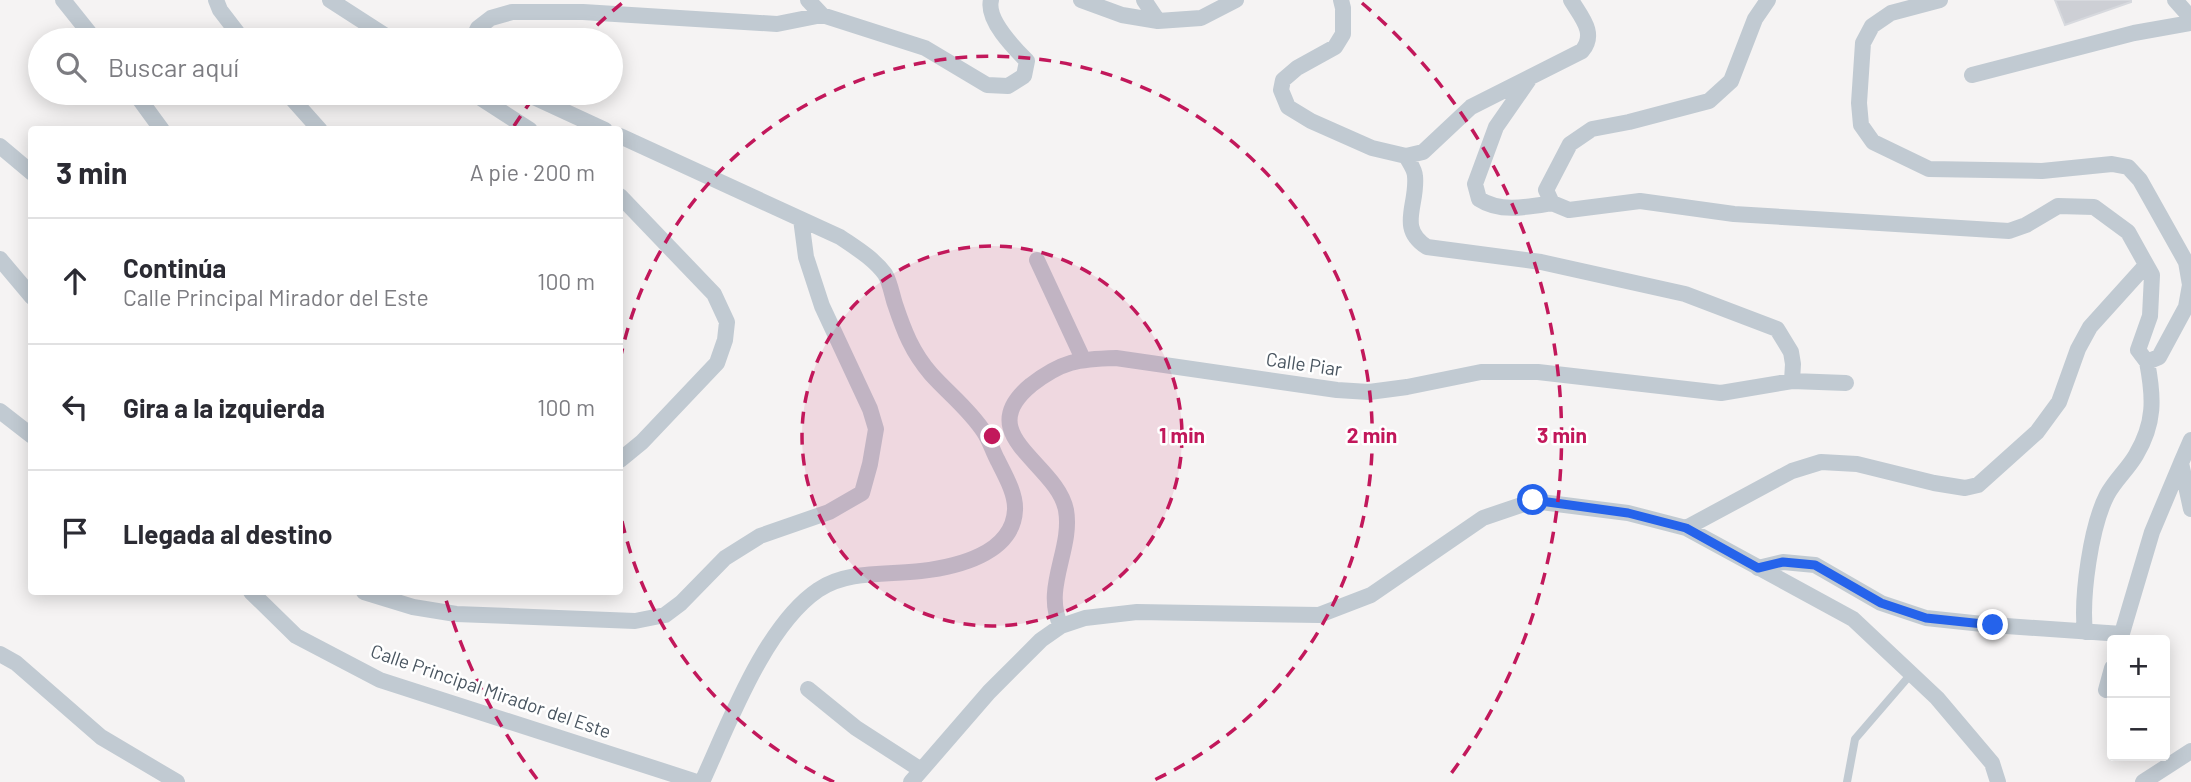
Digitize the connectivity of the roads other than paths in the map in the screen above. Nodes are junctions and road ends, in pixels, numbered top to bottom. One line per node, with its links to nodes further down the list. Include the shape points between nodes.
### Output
1 (63, 0): 17 (street)
2 (216, 0): 18 (street)
3 (330, 0): 19 (street)
4 (808, 0): 14 (street)
5 (991, 0): 14 (street, via 989,7 1006,41 1027,61 1024,76 1008,86 987,85 925,48)
6 (1081, 0): 15 (street, via 1122,15)
7 (1144, 0): 15 (street)
8 (1236, 0): 15 (street, via 1201,18)
9 (1341, 0): 33 (street, via 1343,34 1335,47 1283,80 1287,107 1372,148)
10 (1571, 0): 22 (street, via 1588,27 1588,44)
11 (1768, 0): 36 (street, via 1755,19 1731,81 1709,101 1592,129 1570,144 1560,159 1546,190)
12 (1940, 0): 43 (street, via 1891,13 1872,26 1863,43 1861,125 1873,142 1929,169 2128,167 2186,262 2190,285 2186,307 2159,357)
13 (2175, 0): 16 (street)
14 (822, 15): 20 (street, via 776,24 512,12 491,18)
15 (1158, 21)
16 (2191, 21): 21 (street)
17 (85, 28)
18 (234, 28)
19 (373, 28)
20 (478, 28)
21 (1972, 75)
22 (1531, 77): 33 (street, via 1471,107 1423,152); 36 (street, via 1496,127 1475,184 1479,200 1491,207)
23 (144, 105): 27 (street)
24 (298, 105): 28 (street)
25 (491, 105): 29 (street)
26 (551, 105): 30 (street)
27 (159, 126)
28 (316, 126)
29 (524, 126)
30 (596, 126)
31 (623, 137): 37 (street)
32 (0, 146): 34 (street)
33 (1406, 156): 44 (street, via 1416,174 1410,225 1415,239 1427,247 1541,262 1685,294 1777,329 1791,352)
34 (28, 170)
35 (623, 199): 49 (street, via 714,293 727,321 717,363)
36 (1552, 203): 40 (street, via 1569,210 1640,201 1734,214 2009,231 2057,206 2094,207 2128,232)
37 (801, 219): 55 (street, via 806,257 822,306 876,429 862,493 829,512 760,536 725,558 681,603 664,615 645,619 456,614); 70 (street, via 840,237 886,276 906,339 929,372 984,432 1010,486 1015,510 1009,532 991,551 923,571 847,578 822,587 803,601 775,634)
38 (0, 259): 41 (street)
39 (1037, 260): 42 (street)
40 (2146, 265): 43 (street, via 2152,275 2150,316 2138,351); 52 (street, via 2090,327 2059,402 2037,432 1979,485 1965,488 1857,464 1821,462 1792,471)
41 (28, 292)
42 (1083, 359): 44 (street, Calle Piar, via 1116,358 1369,392 1481,372 1538,372 1721,393); 56 (street, Calle Piar, via 1051,369 1035,382 1012,406 1009,420 1013,437 1055,486 1066,508 1067,532 1054,613)
43 (2147, 362): 57 (street, via 2151,424 2136,455 2107,494 2088,572)
44 (1792, 381): 45 (street, Calle Piar)
45 (1846, 383)
46 (0, 411): 47 (street)
47 (28, 433)
48 (2191, 440): 50 (street)
49 (623, 458)
50 (2181, 463): 51 (street); 59 (street, via 2152,532)
51 (2191, 509)
52 (1686, 528): 53 (street); 56 (street, via 1628,513 1533,500 1483,518 1371,595 1319,614 1137,612)
53 (1758, 568): 57 (street, via 1783,562 1815,565 1881,603 1926,618); 62 (street, via 1853,619)
54 (254, 595): 69 (street, Calle Principal Mirador del Este, via 296,636 380,680)
55 (374, 595)
56 (1060, 626): 67 (street, via 989,692)
57 (2085, 632): 58 (street)
58 (2107, 635)
59 (2122, 635)
60 (0, 654): 61 (street)
61 (8, 664): 68 (street, via 100,737)
62 (1911, 674): 71 (lane, via 1855,739); 72 (street, via 1992,763)
63 (2107, 686): 65 (street)
64 (808, 690): 67 (street)
65 (2106, 690)
66 (2191, 751): 73 (street)
67 (916, 776)
68 (177, 782)
69 (696, 782)
70 (702, 782)
71 (1847, 782)
72 (1998, 782)
73 (2143, 782)

